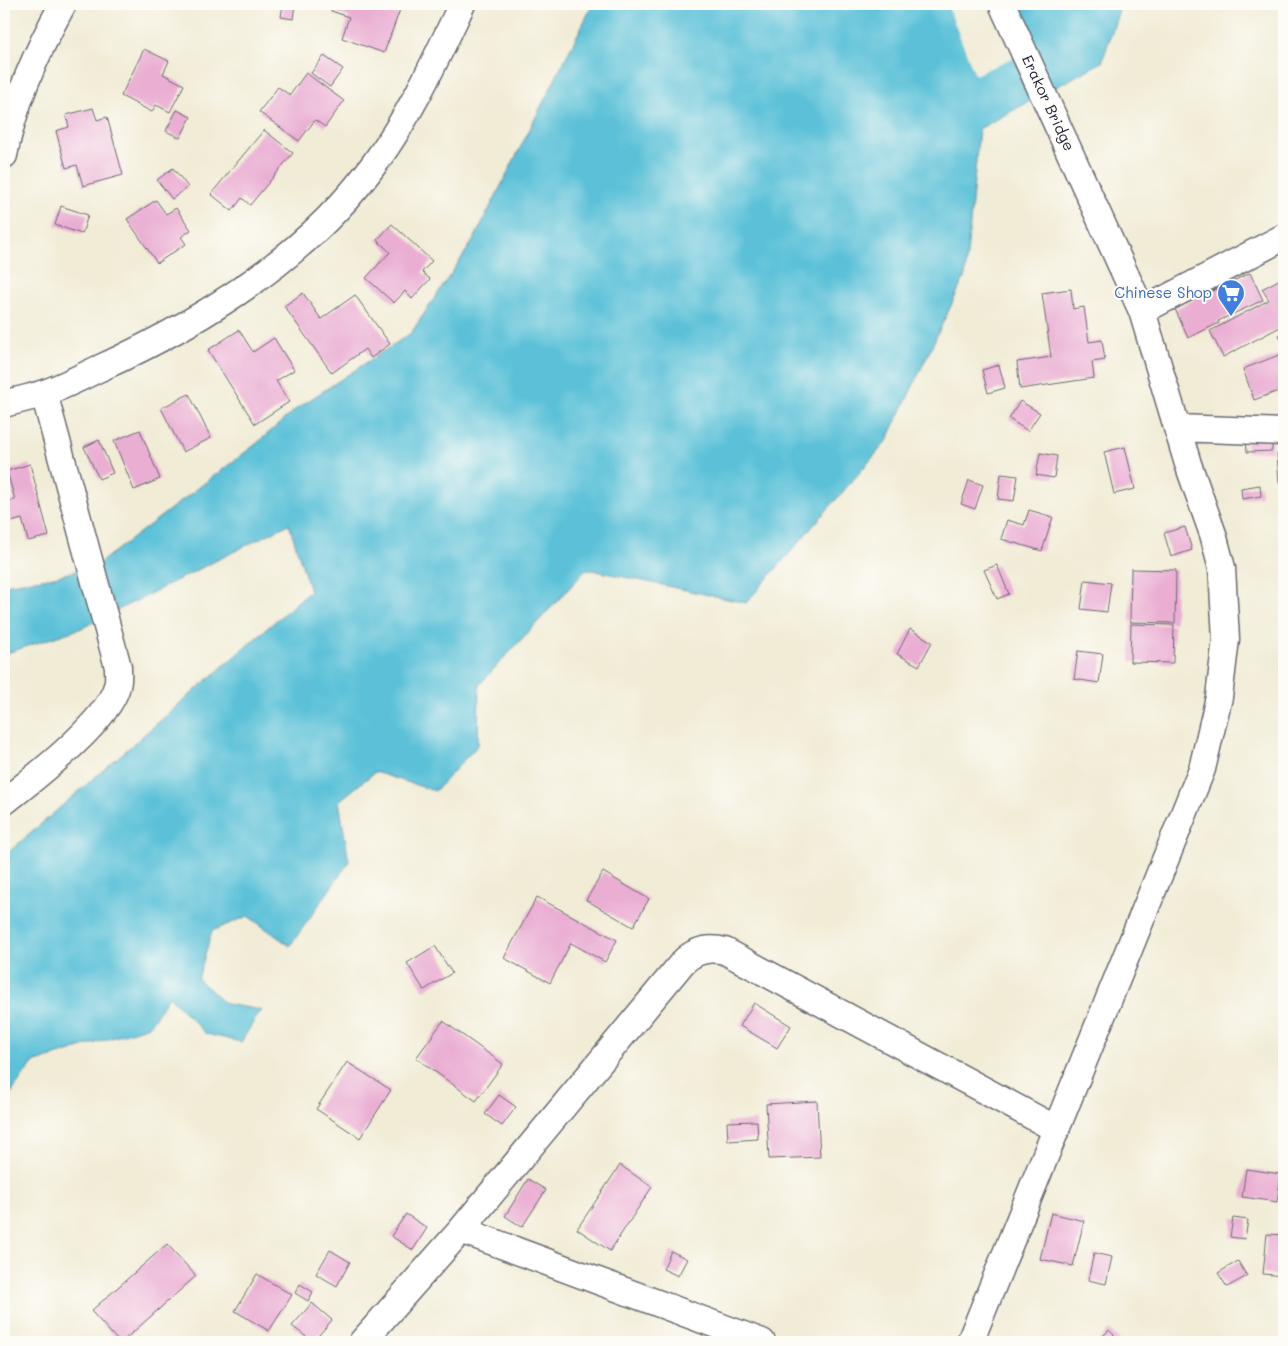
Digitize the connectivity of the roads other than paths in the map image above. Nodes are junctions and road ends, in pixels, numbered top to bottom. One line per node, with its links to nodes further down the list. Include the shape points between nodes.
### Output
1 (63, 4): 4 (street, via 36,58)
2 (462, 4): 7 (street, via 412,108 375,164 300,246 173,332)
3 (1002, 4): 6 (street, Erakor Bridge)
4 (4, 155)
5 (1284, 237): 6 (street)
6 (1142, 311): 9 (street, Erakor Bridge)
7 (44, 393): 8 (street); 11 (street, via 118,667 117,686 109,703 92,724 54,762)
8 (4, 404)
9 (1177, 428): 10 (street); 12 (street, Erakor Bridge, via 1222,568 1226,639 1219,697 1202,769)
10 (1284, 432)
11 (4, 802)
12 (1056, 1129): 13 (street, via 732,955 717,949 702,950 683,962); 16 (street, Erakor Bridge)
13 (461, 1230): 14 (street); 15 (street)
14 (362, 1342)
15 (762, 1342)
16 (970, 1342)

